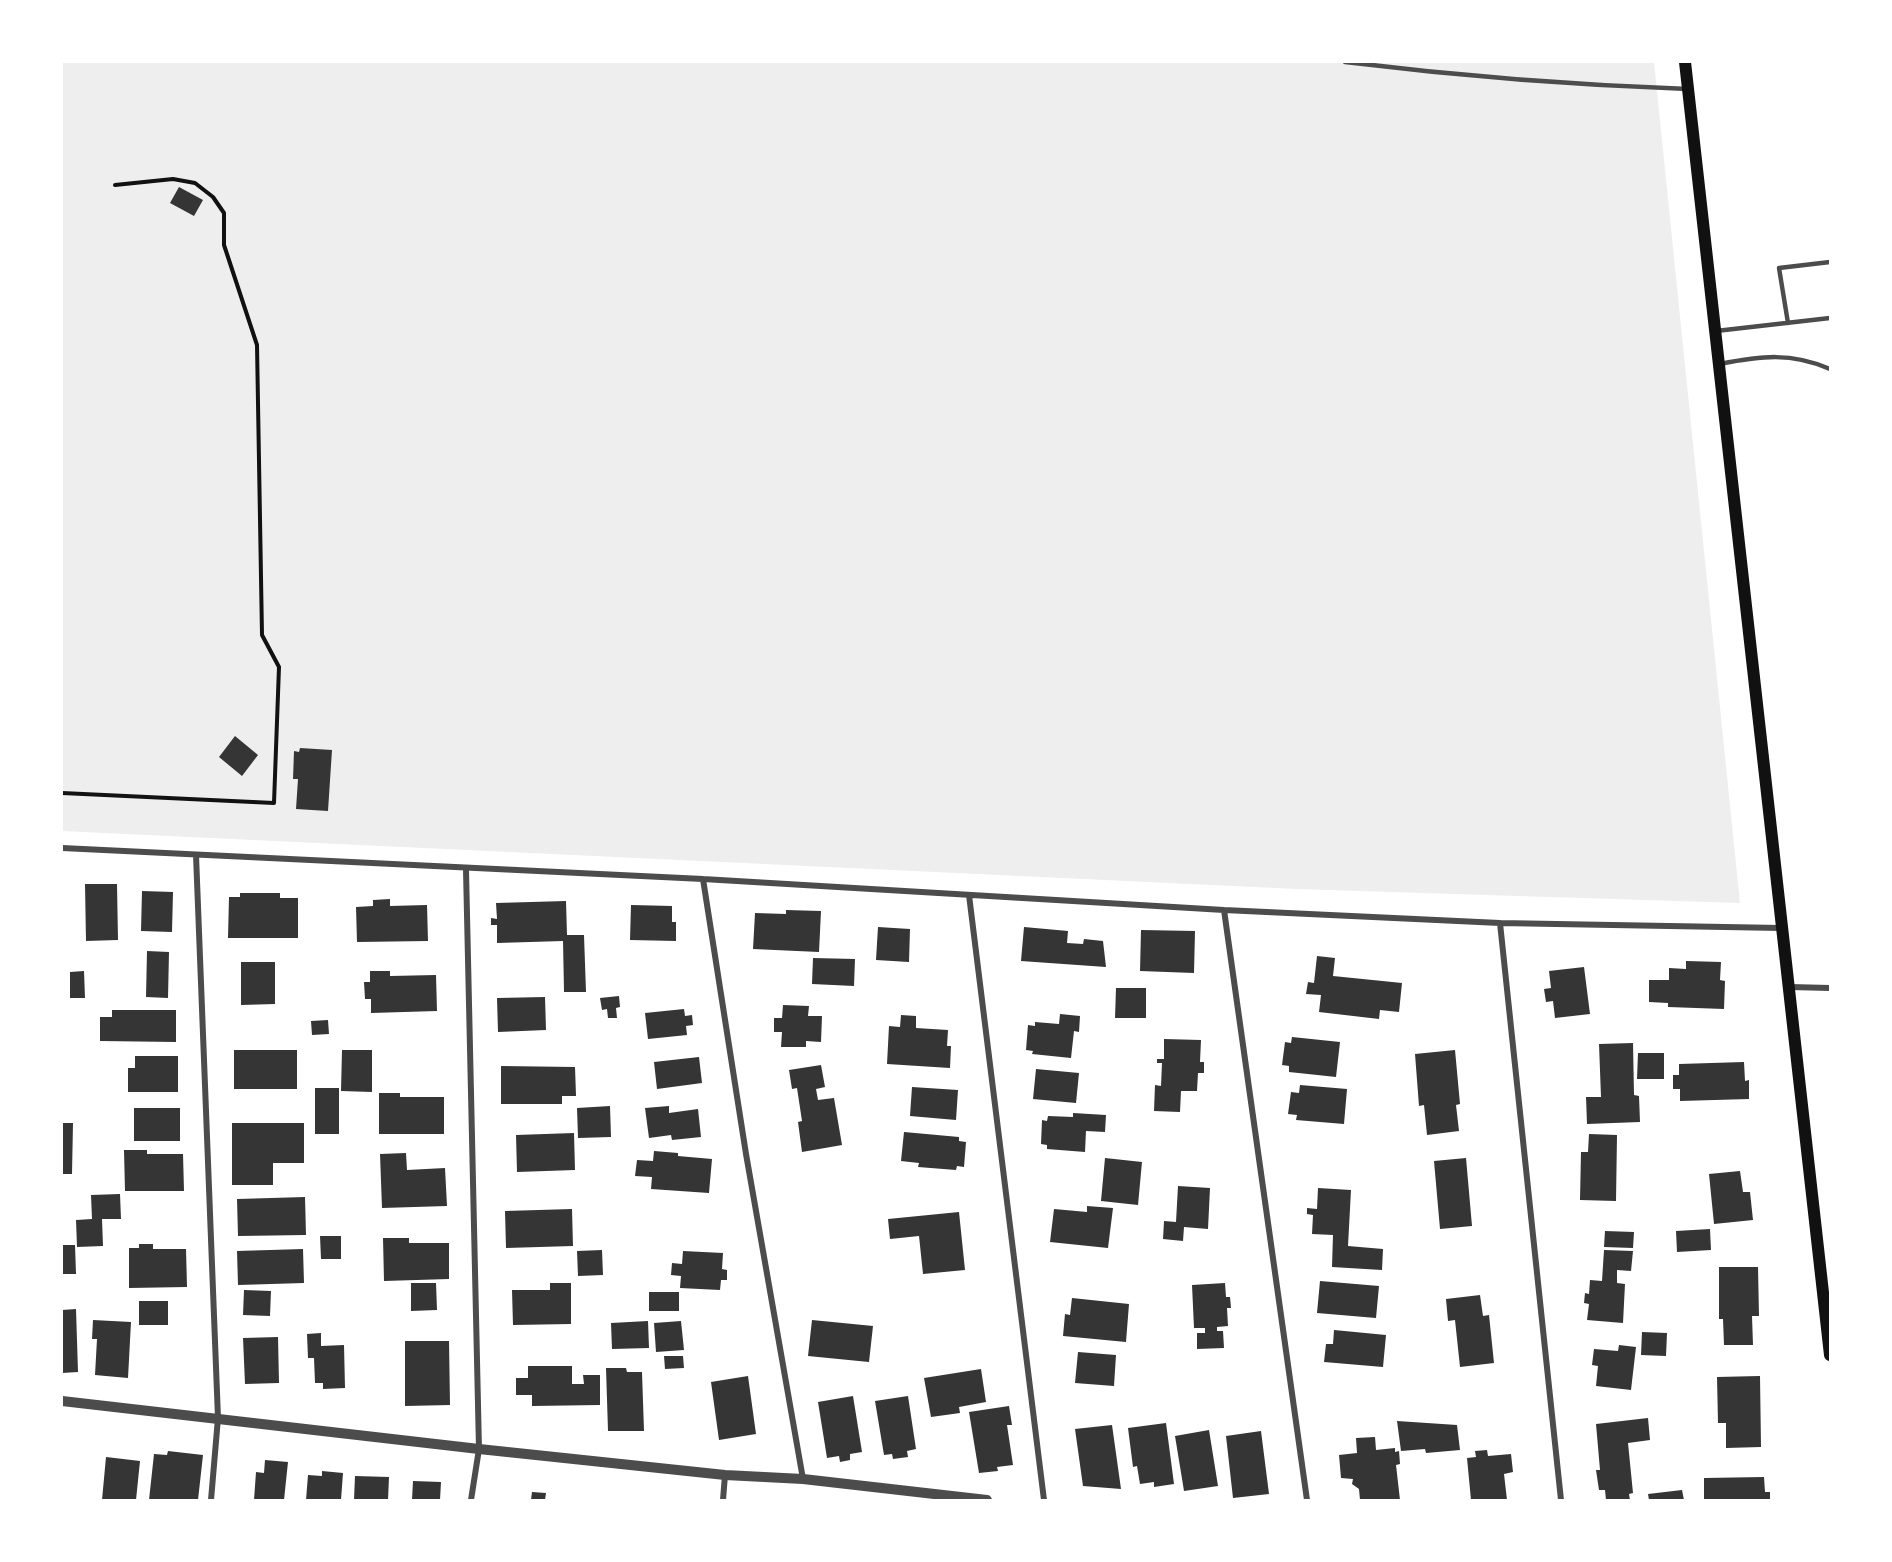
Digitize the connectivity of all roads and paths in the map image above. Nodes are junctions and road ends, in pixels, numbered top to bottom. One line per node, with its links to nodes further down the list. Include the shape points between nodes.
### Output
1 (1345, 62): 3 (lane, via 1577,85)
2 (1685, 62): 3 (main road)
3 (1688, 89): 8 (main road)
4 (115, 185): 11 (path, via 173,179 195,183 213,197 224,213 224,245 257,345 262,635 279,667 274,803)
5 (1830, 262): 7 (lane, via 1779,268)
6 (1830, 318): 7 (lane)
7 (1788, 323): 8 (lane)
8 (1716, 331): 9 (main road)
9 (1720, 364): 10 (lane, via 1764,356 1809,360); 19 (main road)
10 (1830, 369)
11 (62, 793)
12 (62, 848): 13 (street)
13 (196, 855): 14 (street); 24 (street)
14 (466, 870): 15 (street); 25 (street)
15 (703, 879): 16 (street); 27 (street)
16 (969, 895): 17 (street); 32 (street)
17 (1224, 910): 18 (street); 33 (street)
18 (1500, 922): 19 (street); 34 (street)
19 (1781, 927): 20 (main road)
20 (1791, 987): 21 (street); 22 (main road)
21 (1830, 988)
22 (1830, 1355)
23 (62, 1401): 24 (street)
24 (218, 1418): 25 (street); 28 (street)
25 (478, 1449): 26 (street); 29 (street)
26 (725, 1475): 27 (street); 30 (street)
27 (803, 1479): 31 (street)
28 (211, 1500)
29 (471, 1500)
30 (723, 1500)
31 (987, 1500)
32 (1044, 1500)
33 (1307, 1500)
34 (1561, 1500)

